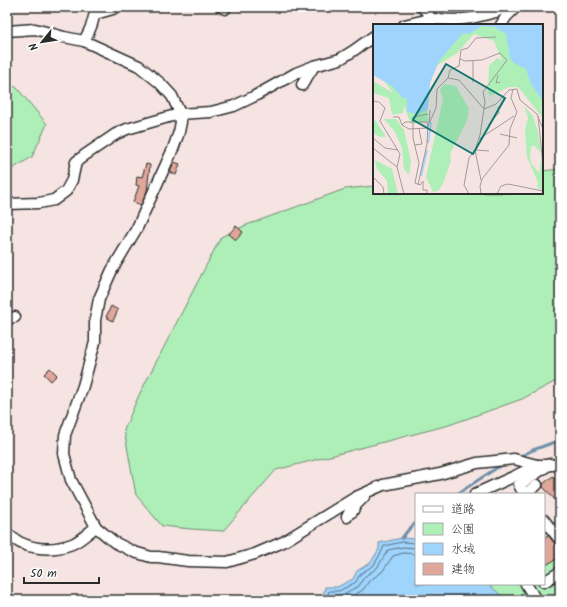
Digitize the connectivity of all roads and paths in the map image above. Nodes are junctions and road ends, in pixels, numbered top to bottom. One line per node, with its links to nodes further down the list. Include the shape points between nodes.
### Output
1 (115, 7): 4 (street)
2 (505, 7): 5 (street, via 496,12 455,20)
3 (516, 7): 7 (street)
4 (95, 11): 10 (street, via 92,26)
5 (429, 12): 6 (street)
6 (406, 24)
7 (502, 24)
8 (7, 31): 10 (street, via 35,29)
9 (373, 37): 11 (street, via 340,59)
10 (84, 41): 13 (street, via 128,60 160,82 172,96)
11 (314, 66): 12 (street); 13 (street, via 234,106 211,112)
12 (302, 85)
13 (180, 114): 14 (street, via 116,134 85,155 76,162 72,180 66,191 54,200); 26 (street, via 181,126 173,149 137,228 98,299 95,342 83,386 65,435 64,454 71,480)
14 (7, 204)
15 (560, 459): 17 (street)
16 (537, 465): 17 (street); 20 (street, via 514,459 477,463); 21 (street)
17 (548, 465): 18 (street); 22 (street, via 519,485)
18 (560, 465)
19 (536, 485): 23 (street)
20 (370, 490): 24 (street); 26 (street, via 283,542 256,554 227,562 150,557 114,542)
21 (477, 493)
22 (523, 493)
23 (525, 493)
24 (347, 517)
25 (545, 521): 28 (street)
26 (96, 528): 27 (street, via 73,544 59,548 40,549 27,546 13,540)
27 (7, 533)
28 (560, 540)
29 (560, 572): 30 (street)
30 (545, 581)
31 (529, 587): 32 (street)
32 (536, 600)

